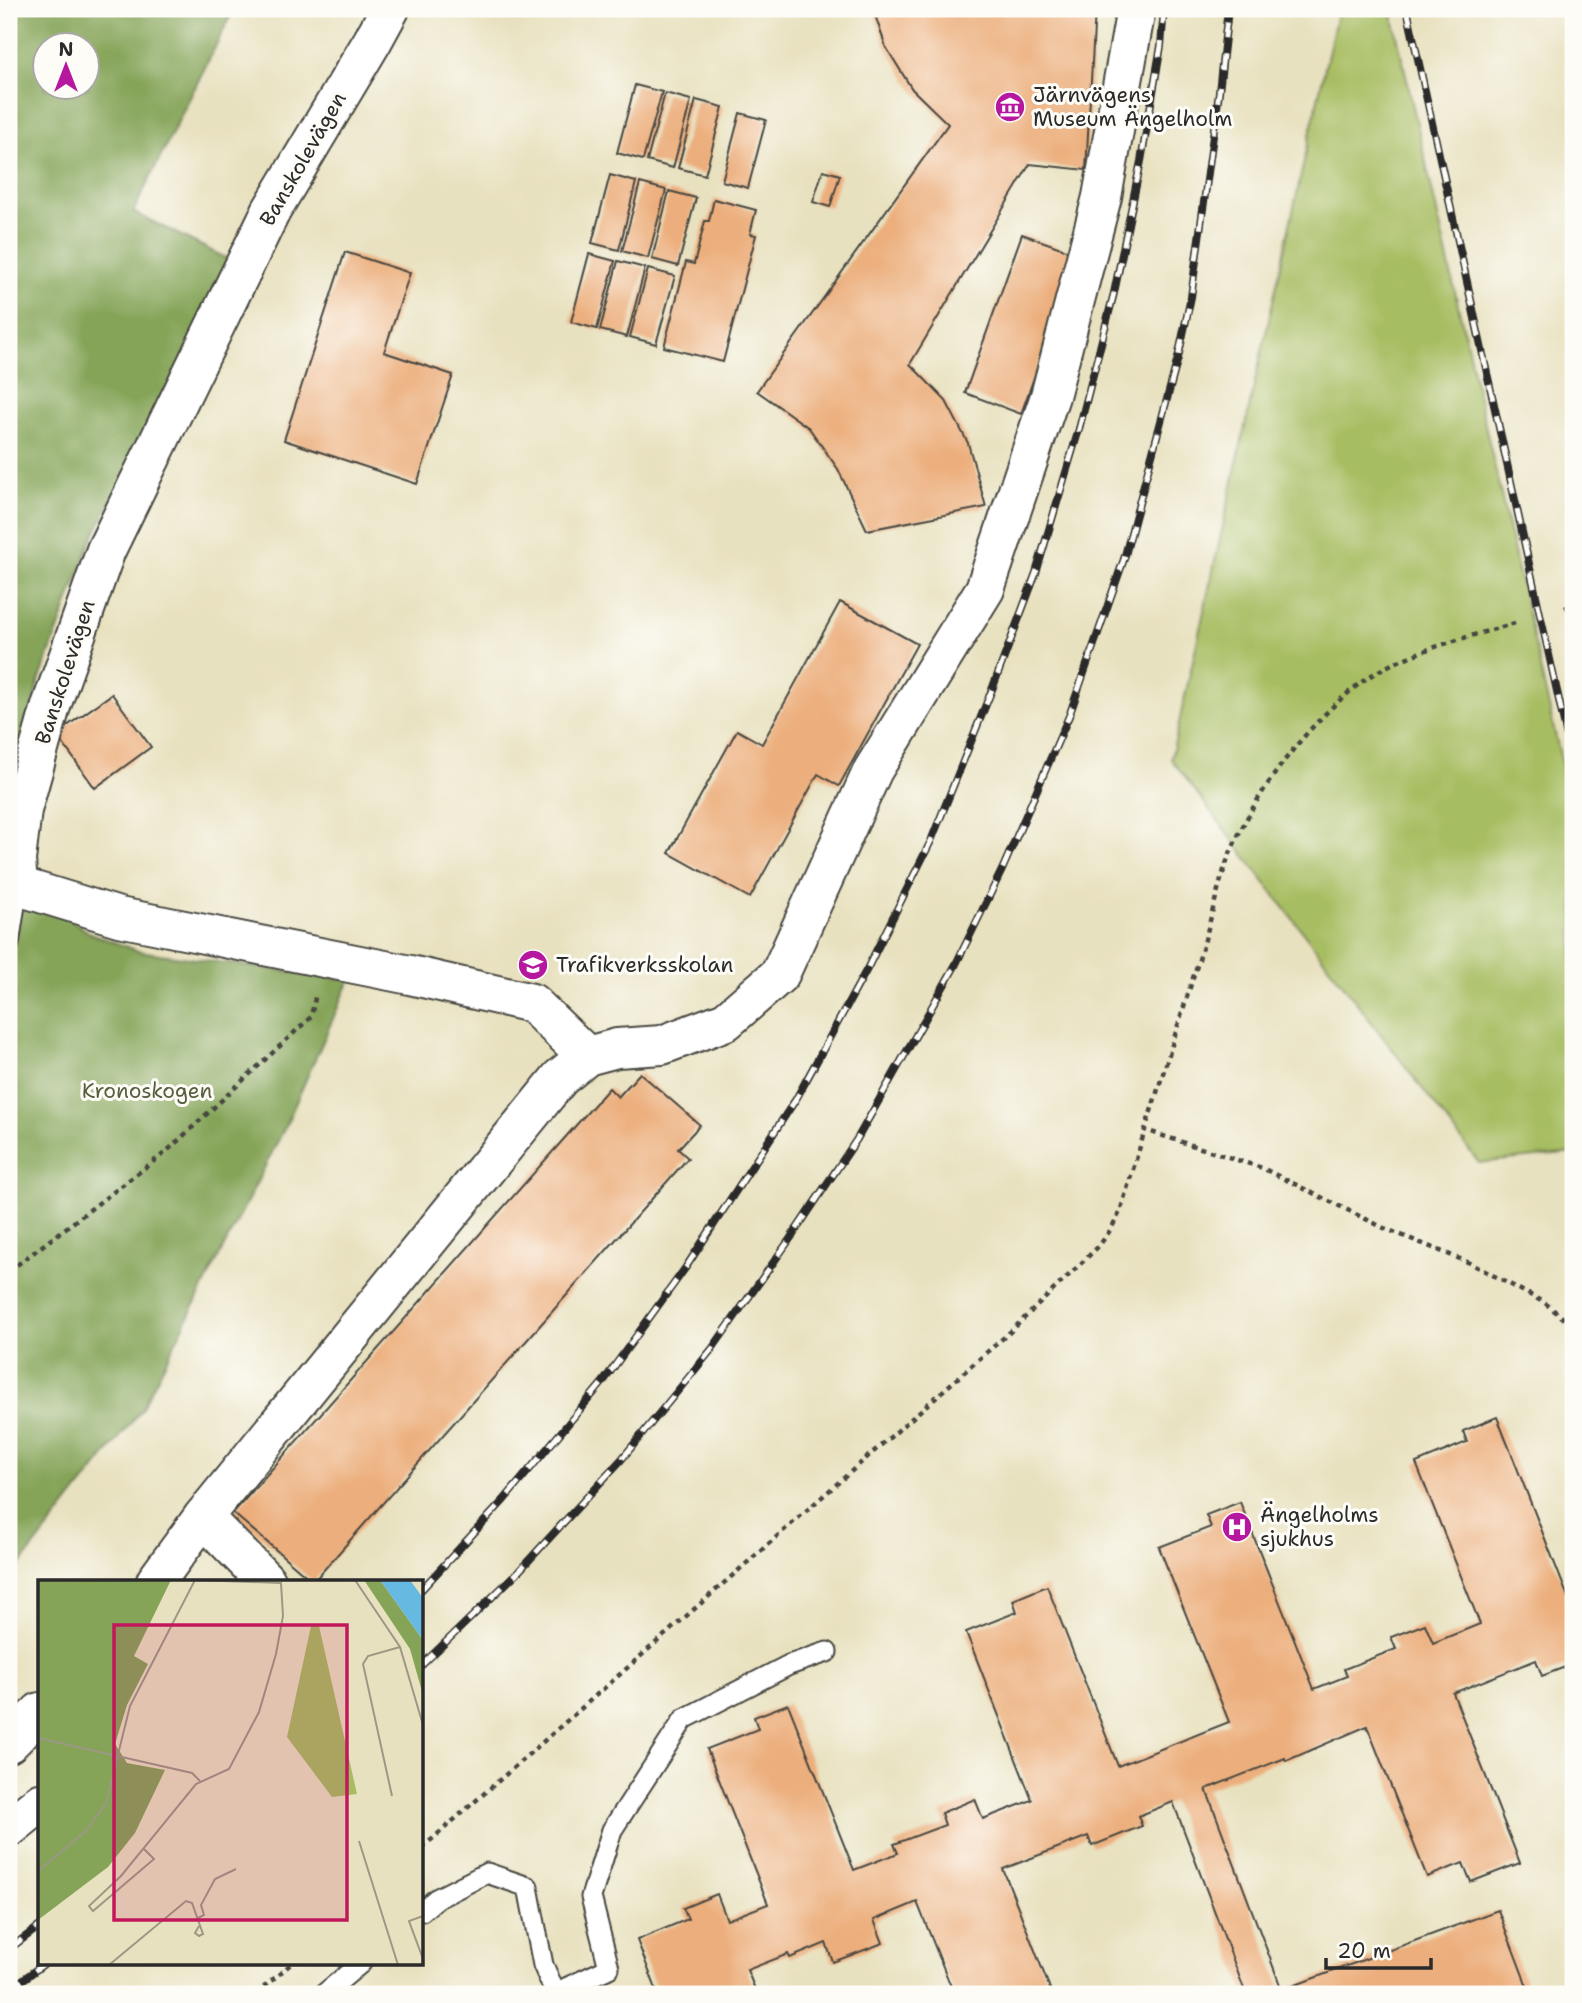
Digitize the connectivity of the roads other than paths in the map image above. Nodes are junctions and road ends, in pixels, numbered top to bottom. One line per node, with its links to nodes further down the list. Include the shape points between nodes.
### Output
1 (390, 9): 3 (street, Banskolevägen, via 271,211 106,550 51,706 22,810)
2 (1136, 9): 5 (street, via 1102,197 1050,396 985,589 873,770 780,974 726,1021 662,1045 617,1048)
3 (13, 885): 4 (lane); 5 (street, via 119,917 531,1003)
4 (9, 944)
5 (587, 1056): 6 (street, via 560,1078)
6 (203, 1517): 7 (street); 8 (street)
7 (157, 1580)
8 (265, 1580)
9 (827, 1652): 16 (lane, via 789,1665 684,1719 612,1830 591,1897 608,1968)
10 (38, 1714): 11 (street)
11 (9, 1743)
12 (38, 1805): 13 (street)
13 (9, 1828)
14 (424, 1909): 16 (lane, via 488,1873 528,1887 542,1965)
15 (359, 1965): 17 (lane)
16 (556, 1993)
17 (324, 1994)

